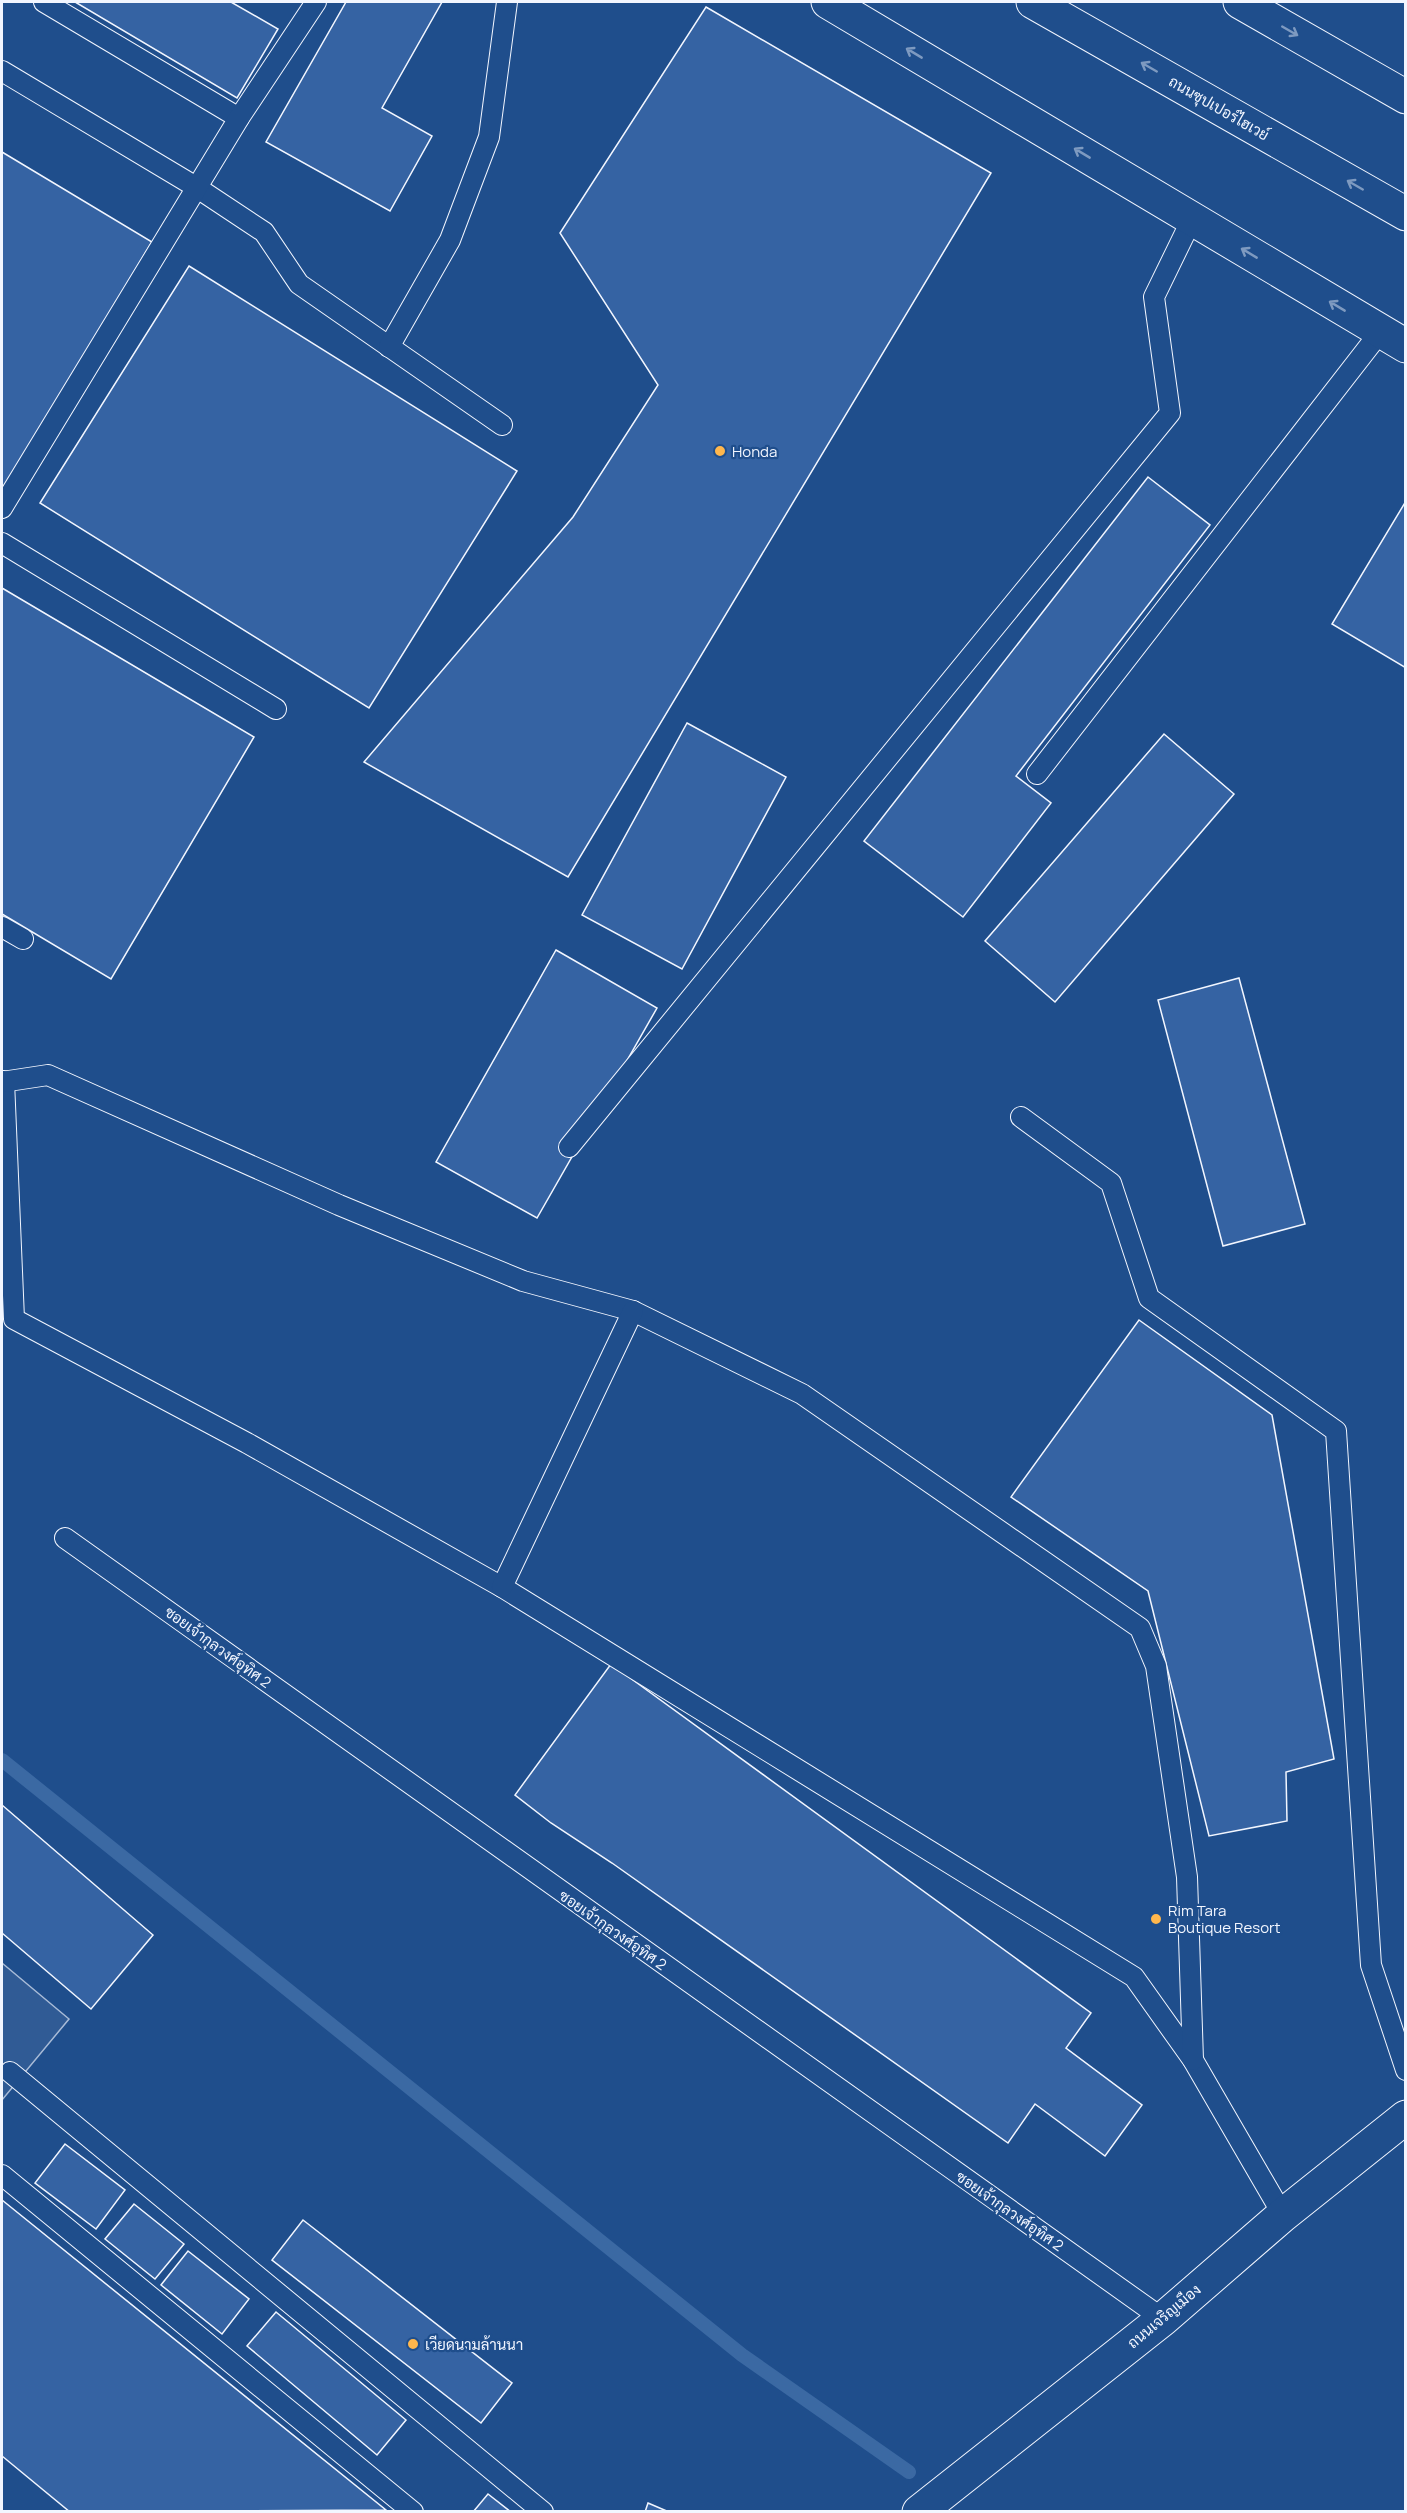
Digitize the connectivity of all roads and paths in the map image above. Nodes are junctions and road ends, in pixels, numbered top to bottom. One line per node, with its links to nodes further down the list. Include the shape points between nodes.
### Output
1 (44, 2): 9 (lane)
2 (316, 2): 9 (lane)
3 (507, 2): 14 (lane, via 489,137 450,240)
4 (828, 2): 12 (main road, one-way to 4)
5 (1033, 2): 11 (main road, ถนนซุปเปอร์ไฮเวย์, one-way to 5)
6 (1240, 2): 8 (main road, one-way to 8)
7 (2, 71): 10 (lane)
8 (1406, 97)
9 (239, 118): 10 (lane)
10 (196, 187): 14 (lane, via 264,232 298,284); 16 (lane)
11 (1406, 214)
12 (1192, 219): 13 (main road, one-way to 12); 24 (lane, via 1154,297 1170,413)
13 (1393, 339): 19 (lane)
14 (389, 346): 15 (lane)
15 (502, 425)
16 (2, 508)
17 (2, 543): 18 (lane)
18 (276, 709)
19 (1037, 774)
20 (2, 927): 21 (lane)
21 (23, 939)
22 (3, 1082): 25 (lane, via 48,1076 339,1205 523,1281); 27 (lane, via 14,1319 256,1448)
23 (1021, 1117): 29 (lane, via 1111,1183 1149,1298 1336,1431 1371,1965)
24 (569, 1147)
25 (633, 1311): 27 (lane); 28 (lane, via 802,1394 1140,1628 1156,1666 1187,1877)
26 (65, 1538): 34 (lane, ซอยเจ้ากุลวงศ์อุทิศ 2)
27 (502, 1587): 28 (lane, via 1134,1977)
28 (1193, 2060): 33 (lane)
29 (1406, 2070)
30 (10, 2072): 36 (lane)
31 (1406, 2117): 33 (main road, ถนนเจริญเมือง)
32 (2, 2175): 35 (lane)
33 (1283, 2215): 34 (main road, ถนนเจริญเมือง)
34 (1163, 2319): 37 (main road, ถนนเจริญเมือง)
35 (412, 2511)
36 (543, 2511)
37 (920, 2511)

